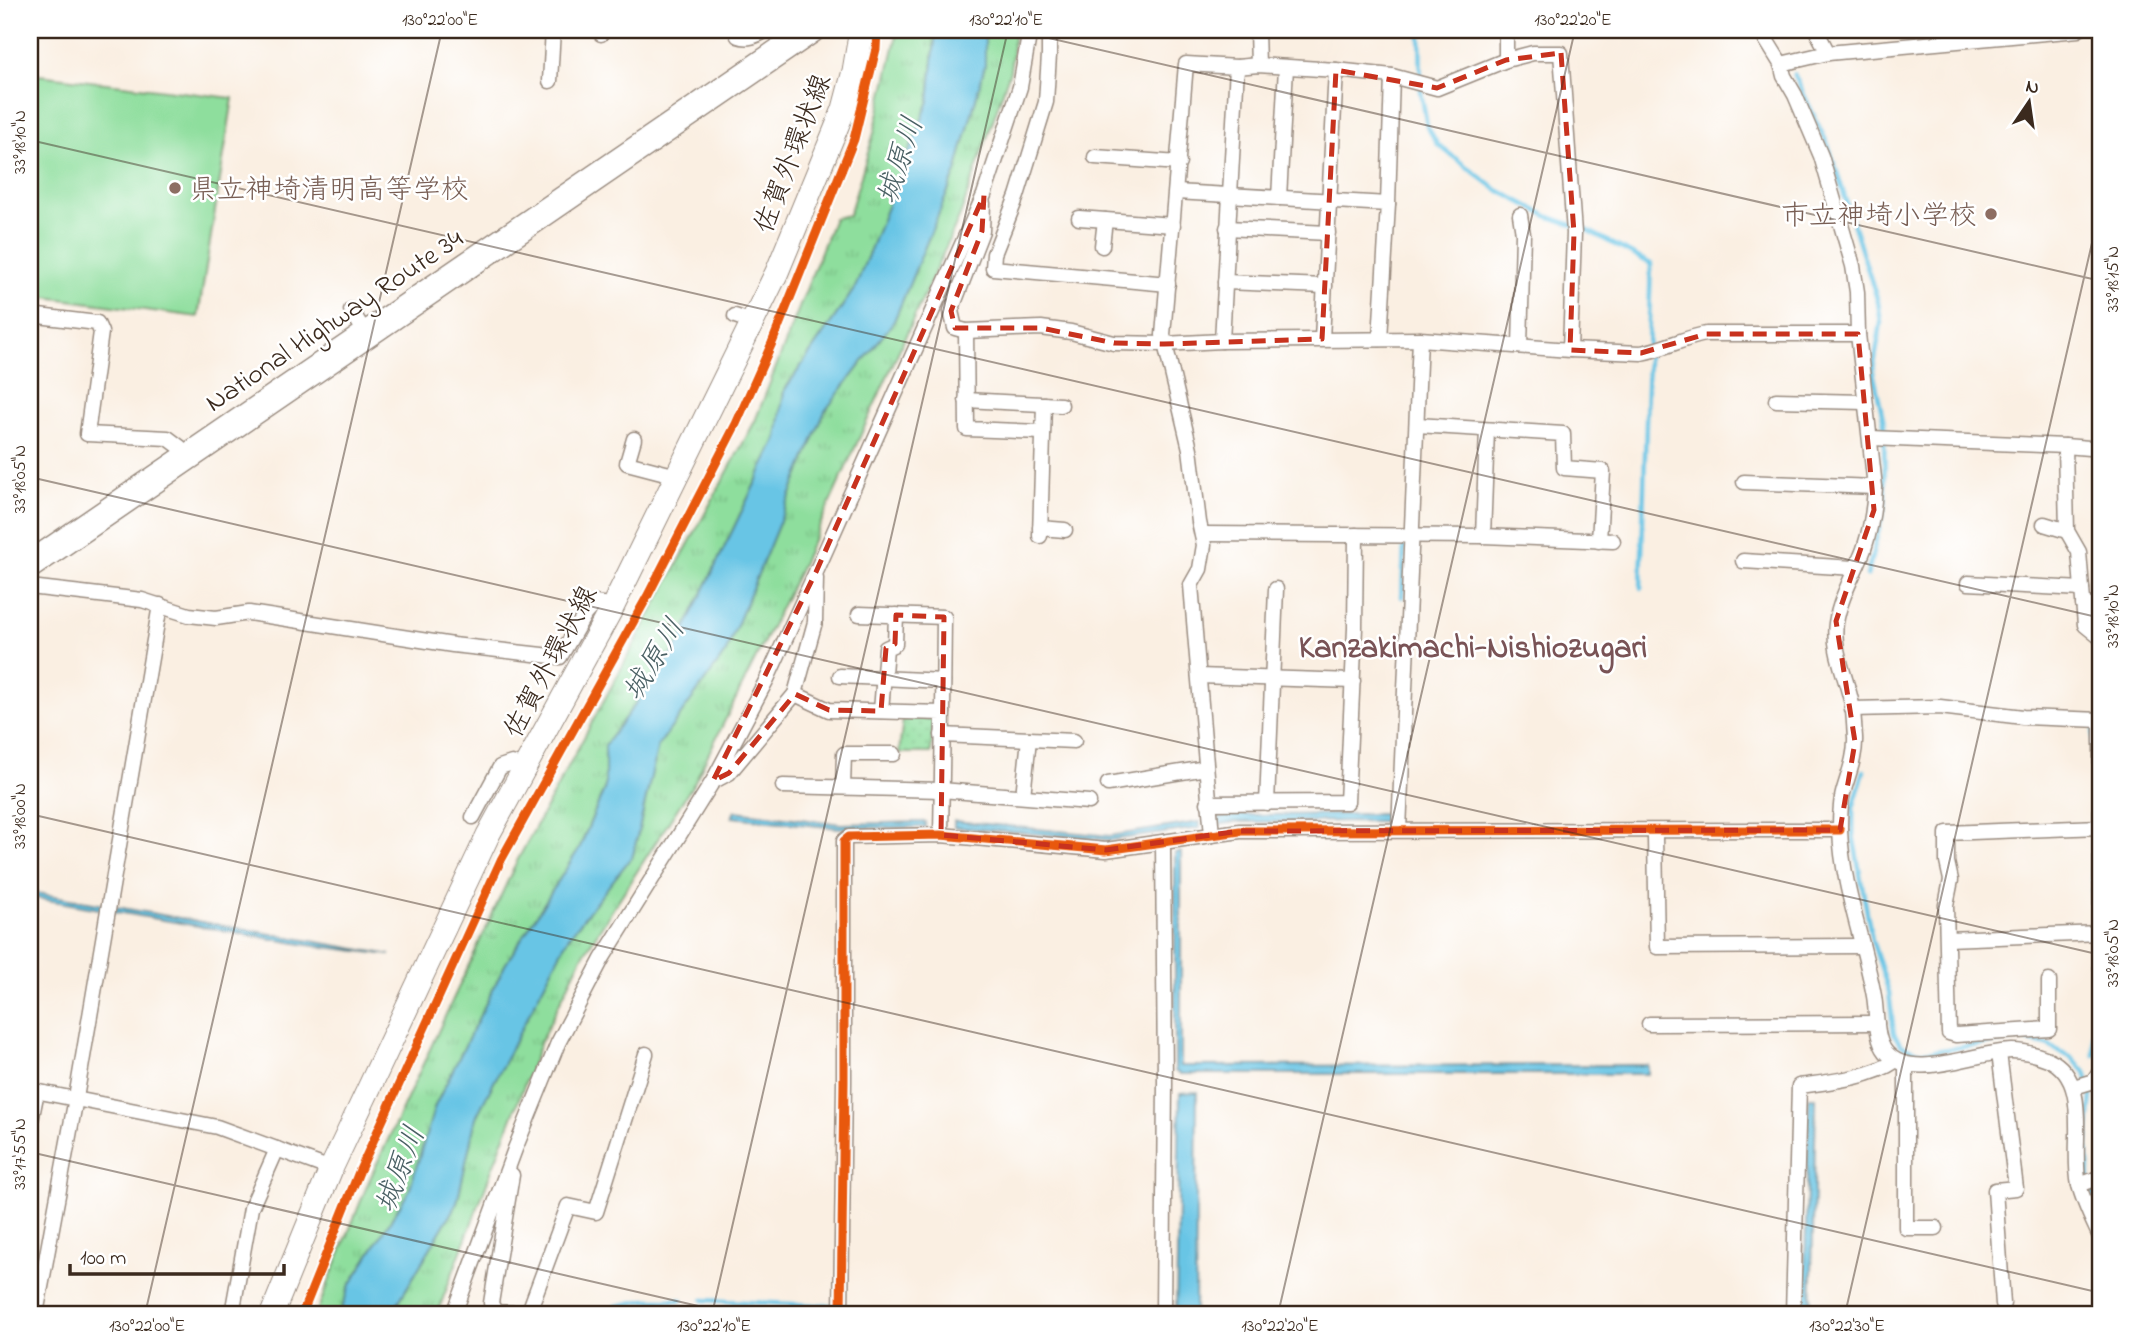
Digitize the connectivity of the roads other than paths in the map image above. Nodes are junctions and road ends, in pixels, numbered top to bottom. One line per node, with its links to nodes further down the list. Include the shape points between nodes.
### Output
1 (553, 30): 22 (street)
2 (735, 30): 3 (street, via 744,38)
3 (767, 30)
4 (811, 30): 44 (highway, National Highway Route 34)
5 (861, 30): 66 (main road, 佐賀外環状線, via 844,109 777,272 743,319)
6 (1030, 30): 26 (street, via 1020,87)
7 (1049, 30): 39 (street, via 1046,102 993,268)
8 (1257, 30): 17 (street)
9 (1506, 30): 15 (street)
10 (1760, 30): 16 (street)
11 (1816, 30): 14 (street)
12 (2078, 30): 13 (street)
13 (1972, 35): 14 (street)
14 (1828, 53): 16 (street)
15 (1506, 60): 21 (street, via 1437,88); 52 (street, via 1533,53 1561,53 1574,217)
16 (1781, 64): 45 (street, via 1822,156 1853,266)
17 (1258, 65): 18 (street); 19 (street)
18 (1237, 67): 24 (street, via 1186,64); 27 (street)
19 (1286, 67): 20 (street); 28 (street)
20 (1336, 70): 21 (street); 29 (street)
21 (1392, 76): 30 (street)
22 (550, 80)
23 (1095, 157): 24 (street)
24 (1179, 163): 25 (street)
25 (1176, 192): 27 (street); 34 (street)
26 (984, 195): 43 (street, via 982,231 951,311 955,328); 79 (street)
27 (1229, 195): 28 (street); 35 (street)
28 (1279, 198): 29 (street)
29 (1329, 201): 30 (street); 36 (street)
30 (1388, 204): 47 (street)
31 (1520, 215): 51 (street)
32 (1079, 218): 33 (street)
33 (1105, 220): 34 (street); 37 (street)
34 (1173, 225): 39 (street)
35 (1227, 228): 36 (street); 38 (street)
36 (1328, 233): 40 (street)
37 (1102, 246)
38 (1225, 282): 40 (street); 49 (street)
39 (1168, 284): 50 (street)
40 (1325, 286): 46 (street)
41 (351, 310): 44 (street)
42 (30, 315): 65 (street, via 97,323 101,332 87,434 168,438)
43 (966, 331): 50 (street, via 1041,328 1114,343); 53 (street)
44 (366, 334): 65 (highway, National Highway Route 34)
45 (1858, 334): 52 (street, via 1706,334 1647,352); 55 (street)
46 (1322, 339): 47 (street); 49 (street)
47 (1380, 339): 48 (street)
48 (1420, 339): 51 (street); 58 (street)
49 (1222, 341): 50 (street)
50 (1164, 344): 72 (street, via 1190,449)
51 (1520, 346): 52 (street)
52 (1570, 350)
53 (966, 400): 56 (street); 60 (street, via 967,429)
54 (1776, 400): 55 (street)
55 (1865, 402): 61 (street)
56 (1044, 404): 57 (street); 60 (street)
57 (1061, 405)
58 (1417, 425): 59 (street); 74 (street)
59 (1487, 430): 75 (street); 75 (street, via 1563,435 1564,468 1602,471 1606,541)
60 (1042, 432): 70 (street, via 1040,532)
61 (1871, 438): 63 (street); 68 (street)
62 (635, 439): 66 (street, via 627,463)
63 (2065, 446): 64 (street); 71 (street)
64 (2101, 449)
65 (185, 458): 77 (highway, National Highway Route 34)
66 (677, 476): 86 (main road, 佐賀外環状線)
67 (1744, 481): 68 (street)
68 (1875, 486): 78 (street, via 1874,510)
69 (2044, 524): 71 (street)
70 (1065, 530)
71 (2067, 531): 83 (street, via 2079,552)
72 (1202, 534): 73 (street); 92 (street, via 1200,569 1191,586)
73 (1356, 535): 74 (street); 96 (street)
74 (1411, 535): 75 (street); 119 (street)
75 (1483, 536)
76 (1743, 561): 78 (street)
77 (30, 565)
78 (1855, 568): 98 (street, via 1836,621 1835,642)
79 (816, 572): 97 (street, via 815,622); 108 (street)
80 (1968, 583): 83 (street)
81 (30, 587): 84 (street)
82 (1276, 589): 94 (street)
83 (2082, 589): 85 (street)
84 (160, 605): 86 (street, via 189,615 249,614 560,657 595,603); 138 (street)
85 (2083, 605): 87 (street); 90 (street, via 2085,625)
86 (613, 606): 106 (main road, 佐賀外環状線)
87 (2101, 607)
88 (859, 614): 89 (street)
89 (896, 615): 93 (street, via 895,644 886,648); 95 (street, via 944,617)
90 (2101, 638)
91 (839, 676): 93 (street)
92 (1199, 676): 94 (street); 107 (street)
93 (883, 678): 95 (street); 99 (street)
94 (1272, 678): 96 (street); 116 (street)
95 (943, 681): 100 (street)
96 (1353, 681): 116 (street, via 1348,802)
97 (796, 694): 99 (street, via 829,710); 108 (street, via 729,773)
98 (1852, 709): 101 (street, via 1940,708); 120 (street, via 1855,742 1842,796)
99 (881, 711): 100 (street)
100 (943, 713): 102 (street)
101 (2101, 721): 118 (street)
102 (942, 735): 103 (street); 112 (street)
103 (1029, 739): 104 (street); 113 (street)
104 (1074, 741)
105 (894, 754): 111 (street, via 844,754)
106 (524, 768): 117 (street, via 512,763 500,767); 142 (main road, 佐賀外環状線)
107 (1206, 768): 109 (street); 115 (street)
108 (713, 781): 141 (street, via 602,959 558,1043)
109 (1108, 784)
110 (783, 786): 111 (street)
111 (843, 788): 112 (street)
112 (941, 790): 113 (street); 121 (street)
113 (1023, 796): 114 (street)
114 (1089, 802)
115 (1208, 803): 116 (street); 122 (street)
116 (1268, 803)
117 (473, 817)
118 (2100, 827): 125 (street); 127 (street, via 1947,834 1951,880 1946,905)
119 (1399, 830): 120 (street); 122 (street)
120 (1840, 830): 128 (street)
121 (941, 835): 124 (street, via 1106,850); 153 (street, via 849,837 844,841)
122 (1212, 835): 124 (street)
123 (1655, 837): 128 (street, via 1657,947)
124 (1163, 842): 154 (street)
125 (2101, 846): 126 (street)
126 (2100, 933): 127 (street); 129 (street)
127 (1948, 939): 133 (street, via 1949,1033)
128 (1862, 946): 131 (street)
129 (2101, 968)
130 (2049, 981): 133 (street, via 2049,1029)
131 (1877, 1023): 132 (street); 135 (street, via 1883,1050)
132 (1648, 1024)
133 (2009, 1043): 135 (street, via 1923,1066); 136 (street, via 2046,1058 2067,1073); 146 (street, via 2016,1188 1995,1190)
134 (646, 1054): 152 (street, via 596,1212 568,1206)
135 (1901, 1063): 144 (street, via 1906,1228); 155 (street, via 1799,1086)
136 (2092, 1080): 143 (street, via 2076,1106 2076,1161)
137 (33, 1090): 138 (street); 139 (street)
138 (76, 1098): 140 (street, via 217,1127); 148 (street)
139 (30, 1126)
140 (277, 1149): 142 (street); 149 (street, via 251,1208)
141 (515, 1149): 147 (street, via 491,1303 495,1312); 151 (street)
142 (331, 1169): 150 (main road, 佐賀外環状線)
143 (2091, 1180): 145 (street, via 2088,1211)
144 (1936, 1228)
145 (2101, 1239)
146 (2003, 1304)
147 (503, 1313): 152 (street)
148 (36, 1314)
149 (232, 1314)
150 (272, 1314)
151 (454, 1314)
152 (528, 1314)
153 (841, 1314)
154 (1163, 1314)
155 (1793, 1314)

